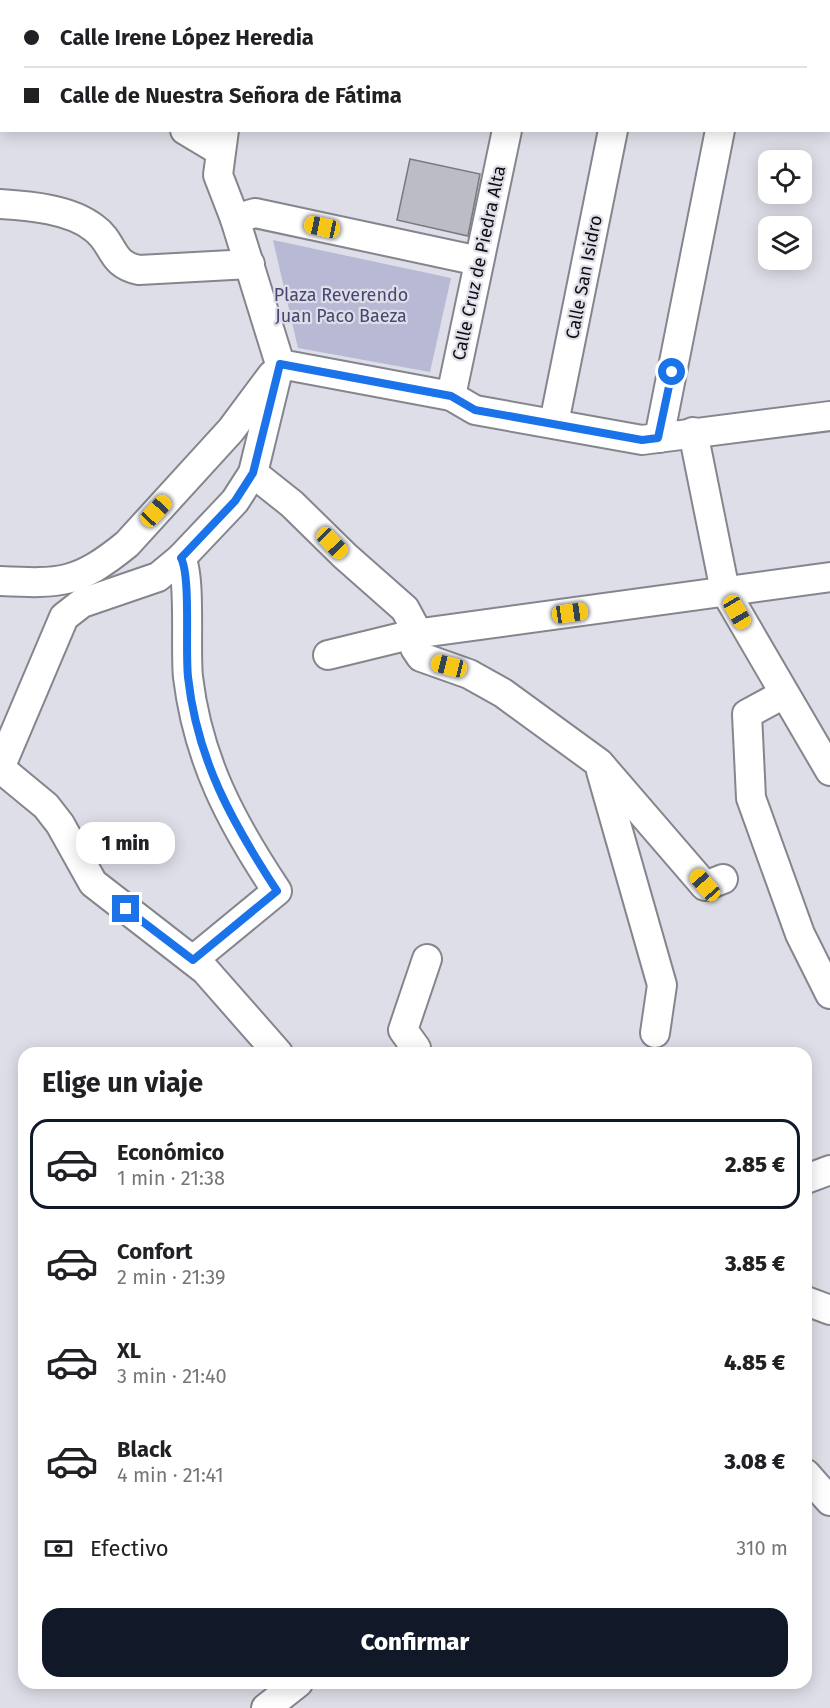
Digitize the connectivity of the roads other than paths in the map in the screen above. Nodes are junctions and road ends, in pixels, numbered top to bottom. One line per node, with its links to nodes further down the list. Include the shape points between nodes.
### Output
1 (192, 132): 5 (street)
2 (507, 132): 8 (street, Calle Cruz de Piedra Alta)
3 (613, 132): 13 (street, Calle San Isidro)
4 (720, 132): 15 (street)
5 (222, 141): 7 (street, via 218,175)
6 (0, 204): 9 (street, via 76,218 102,234 117,260 129,268)
7 (235, 219): 8 (street, via 255,213); 9 (street)
8 (479, 261): 11 (street, Calle Cruz de Piedra Alta)
9 (250, 264): 10 (street)
10 (279, 365): 11 (street); 16 (street); 19 (street, via 231,430 127,544 107,560 88,573 60,582)
11 (451, 396): 13 (street, via 475,410)
12 (830, 416): 14 (street)
13 (554, 423): 15 (street, via 642,440)
14 (693, 432): 15 (street); 20 (street)
15 (658, 438)
16 (253, 473): 17 (street, via 235,501); 21 (street, via 405,609)
17 (181, 558): 25 (street, via 158,577 82,603 64,616); 29 (street, via 186,576 188,673 203,754 246,844 277,891)
18 (830, 577): 20 (street)
19 (0, 581)
20 (725, 591): 21 (street); 23 (street)
21 (414, 634): 22 (street); 24 (street, via 415,648 421,657 469,674 503,693)
22 (328, 655)
23 (784, 694): 26 (street); 30 (street, via 747,714 752,798 800,934)
24 (599, 763): 27 (street, via 705,885); 31 (street, via 662,985)
25 (0, 768): 29 (street, via 46,806 93,883)
26 (830, 771)
27 (723, 879)
28 (427, 959): 33 (street, via 403,1030)
29 (193, 960): 32 (street)
30 (830, 994)
31 (655, 1033)
32 (273, 1047)
33 (415, 1047)
34 (830, 1170): 35 (street)
35 (812, 1177)
36 (812, 1303): 37 (street)
37 (830, 1310)
38 (812, 1481): 39 (street)
39 (830, 1501)
40 (290, 1689): 41 (street)
41 (266, 1708)

